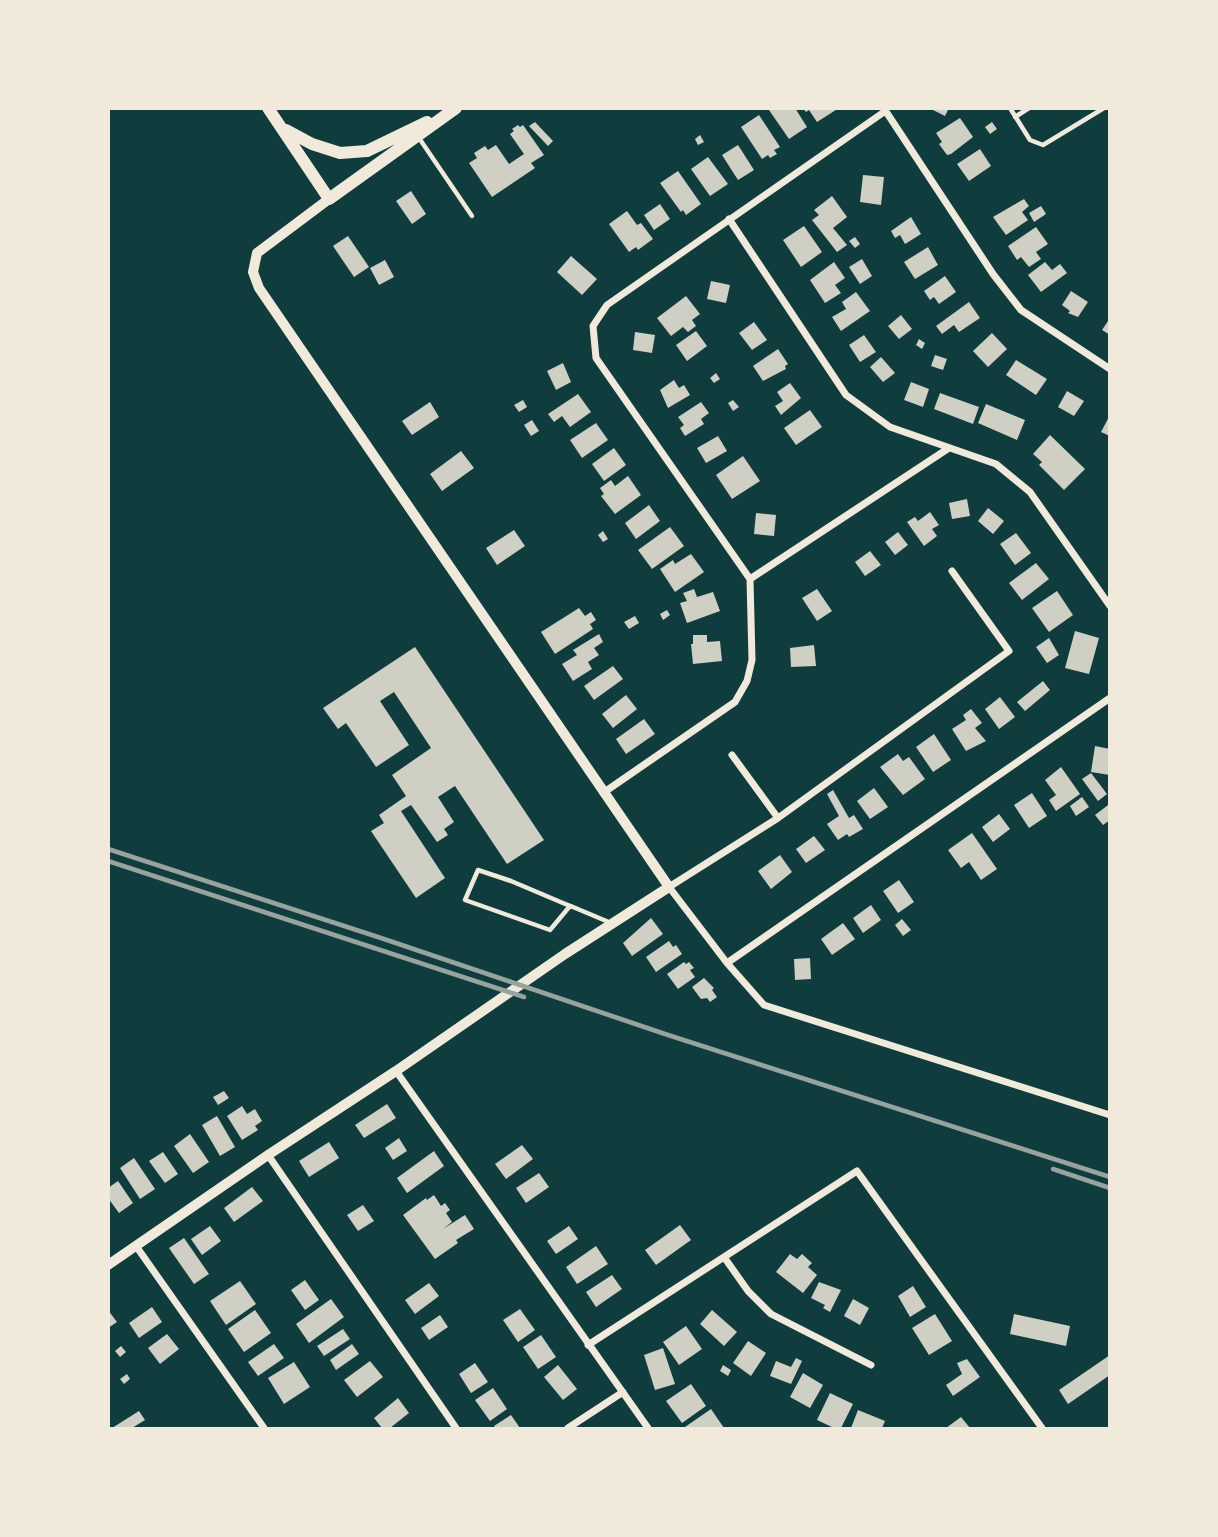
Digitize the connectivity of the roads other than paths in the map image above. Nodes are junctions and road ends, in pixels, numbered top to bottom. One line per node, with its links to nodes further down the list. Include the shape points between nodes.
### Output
1 (268, 108): 8 (main road)
2 (1010, 108): 7 (lane)
3 (1029, 108): 7 (lane)
4 (1104, 108): 7 (lane, via 1043,145 1030,140)
5 (455, 110): 8 (main road, via 367,151 340,153 295,137); 9 (main road)
6 (885, 110): 12 (street); 13 (street, via 1021,310)
7 (1015, 117)
8 (278, 123): 10 (main road)
9 (417, 135): 10 (main road); 11 (lane)
10 (329, 199): 20 (street, via 257,253 253,272 259,288)
11 (472, 216)
12 (729, 219): 14 (street, via 846,395 890,427); 16 (street, via 607,305 593,326 596,358)
13 (1110, 369)
14 (949, 449): 16 (street); 17 (street, via 996,464 1031,492)
15 (952, 571): 21 (street, via 1009,650)
16 (750, 579): 20 (street, via 752,660 735,702)
17 (1110, 606)
18 (1110, 698): 25 (street)
19 (732, 755): 21 (street)
20 (603, 793): 22 (street)
21 (778, 818): 22 (street)
22 (669, 887): 24 (street); 25 (street)
23 (570, 905): 23 (lane, via 478,870 464,900 550,930); 24 (lane)
24 (612, 923): 26 (street)
25 (727, 963): 27 (street, via 764,1005)
26 (396, 1071): 28 (street); 32 (street)
27 (1110, 1115)
28 (268, 1155): 29 (street); 36 (street)
29 (136, 1246): 31 (street); 35 (street)
30 (724, 1257): 32 (street); 33 (street, via 771,1314); 39 (street, via 858,1171)
31 (108, 1265)
32 (588, 1345): 34 (street)
33 (871, 1365)
34 (623, 1392): 37 (street); 38 (street)
35 (264, 1429)
36 (456, 1429)
37 (568, 1429)
38 (648, 1429)
39 (1042, 1429)

